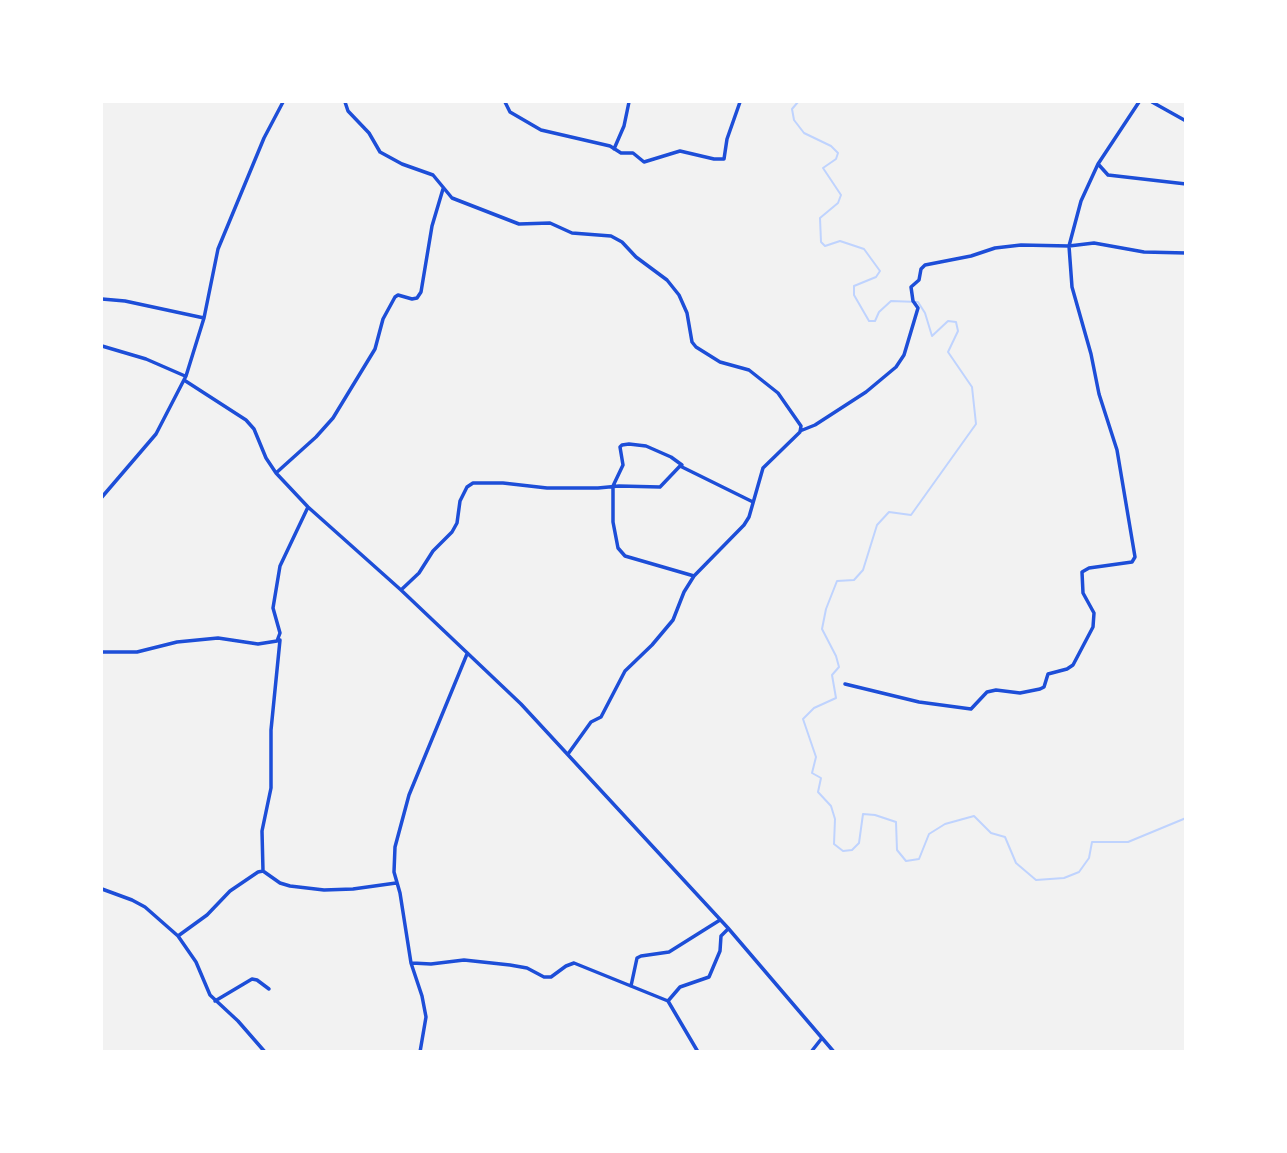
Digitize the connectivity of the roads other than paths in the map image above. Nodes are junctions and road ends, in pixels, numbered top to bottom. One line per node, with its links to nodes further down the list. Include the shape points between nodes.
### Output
1 (283, 102): 16 (street, via 218,249)
2 (345, 102): 12 (street, via 380,152 433,175)
3 (505, 102): 9 (street, via 510,112 541,130)
4 (629, 102): 9 (street)
5 (740, 102): 9 (street, via 724,159 680,151 644,162 633,153)
6 (1139, 102): 10 (street)
7 (1153, 102): 8 (street)
8 (1185, 121)
9 (614, 149)
10 (1098, 164): 11 (street, via 1108,175); 13 (street, via 1081,201)
11 (1185, 184)
12 (443, 189): 19 (street, via 452,198 519,224 550,223 572,233 611,236 622,242 679,295 696,347 720,362 746,368 778,393 799,422); 21 (street, via 421,292 417,298 396,297 374,349 333,418)
13 (1069, 246): 14 (street, via 1094,243); 19 (street, via 1021,244 925,265 911,287 918,308 910,340 896,367 866,392); 31 (street, via 1072,287 1117,450 1135,557 1132,562 1082,572 1083,593 1094,613 1093,627 1073,665 1048,674 1040,689 986,692 971,709)
14 (1185, 253)
15 (102, 299): 16 (street)
16 (204, 318): 18 (street)
17 (102, 346): 18 (street, via 146,359)
18 (185, 378): 21 (street, via 246,420); 23 (street, via 156,435)
19 (800, 432): 24 (street, via 763,467)
20 (684, 466): 22 (street, via 678,466 660,487); 22 (street, via 646,446 629,443 620,447 623,465); 24 (street)
21 (276, 473): 25 (street)
22 (613, 486): 26 (street, via 613,522 621,553); 27 (street, via 472,483 460,501 452,531)
23 (102, 497)
24 (753, 502): 26 (street, via 744,525)
25 (308, 507): 27 (street); 28 (street, via 280,566 273,608)
26 (694, 576): 32 (street, via 673,620 625,671 601,717 591,722)
27 (401, 590): 30 (street)
28 (280, 638): 29 (street, via 258,644 218,638 137,652); 33 (street, via 271,788 262,831)
29 (102, 652)
30 (467, 654): 32 (street); 34 (street, via 409,795 395,847)
31 (845, 684)
32 (568, 754): 36 (street)
33 (264, 871): 34 (street, via 281,883 300,888 353,889); 38 (street, via 247,877)
34 (397, 883): 39 (street)
35 (102, 889): 38 (street, via 145,907)
36 (720, 920): 37 (street); 40 (street, via 669,952 637,958)
37 (728, 928): 43 (street, via 721,936 709,977 680,987); 44 (street)
38 (178, 936): 42 (street)
39 (411, 963): 40 (street, via 464,960 527,968 544,977 574,964); 46 (street, via 426,1017)
40 (631, 986): 43 (street)
41 (270, 989): 42 (street, via 252,979)
42 (215, 1000): 45 (street)
43 (668, 1001): 47 (street)
44 (822, 1038): 48 (street); 49 (street)
45 (265, 1052)
46 (420, 1052)
47 (698, 1052)
48 (811, 1052)
49 (834, 1052)

